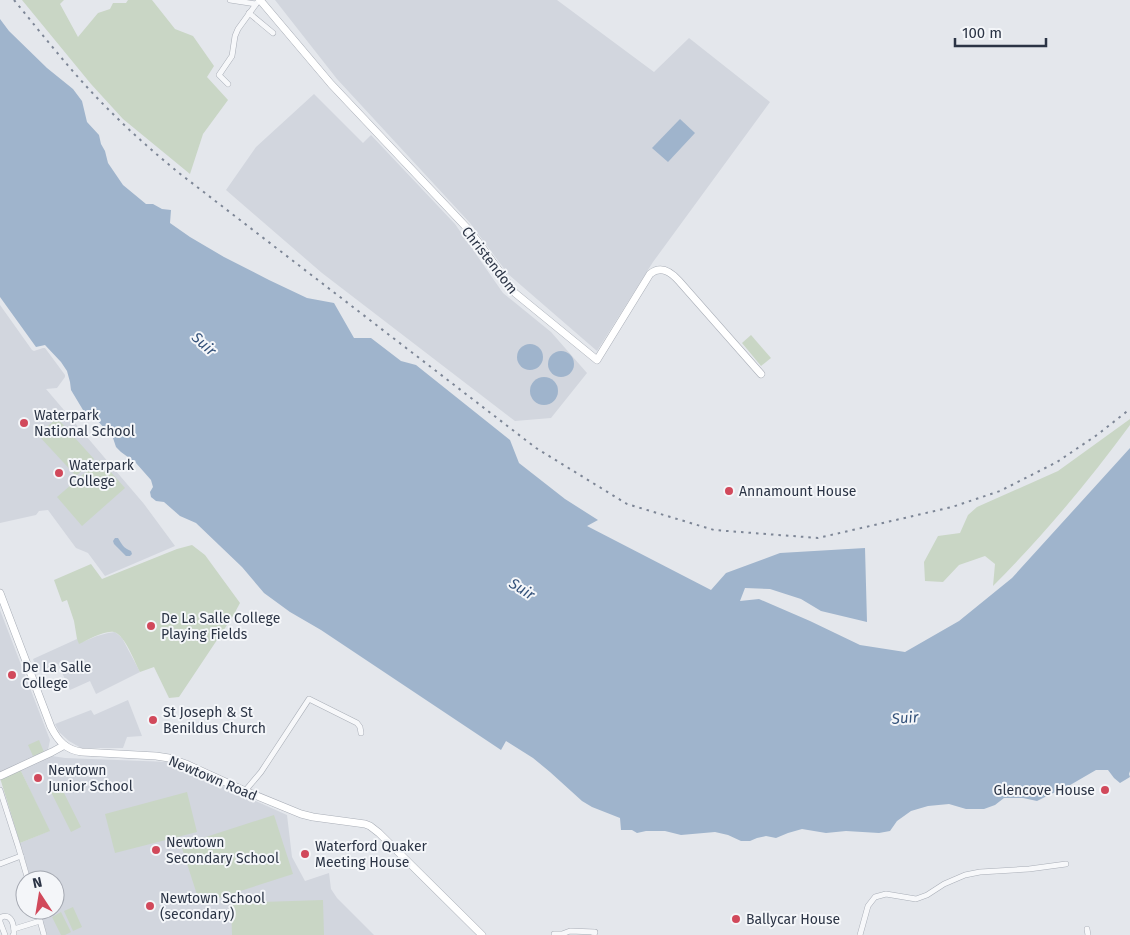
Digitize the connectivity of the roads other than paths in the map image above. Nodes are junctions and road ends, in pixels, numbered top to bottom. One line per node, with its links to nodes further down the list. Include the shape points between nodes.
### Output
1 (230, 0): 2 (street)
2 (258, 1): 3 (street); 6 (street, Christendom, via 331,84 467,228 515,293 597,360 650,274 664,270 679,281)
3 (249, 13): 4 (street); 5 (street, via 238,28 232,56 219,75)
4 (272, 33)
5 (228, 84)
6 (761, 374)
7 (0, 593): 9 (street, via 49,723)
8 (361, 733): 12 (street, via 357,722 309,699)
9 (63, 746): 10 (street); 12 (street, Newtown Road, via 80,752 169,758)
10 (0, 776)
11 (0, 790): 13 (street)
12 (245, 791): 24 (street, Newtown Road, via 305,816 370,826)
13 (21, 856): 14 (street); 16 (street)
14 (0, 864)
15 (1066, 864): 26 (street, via 965,875 916,899 886,894 875,898 868,906)
16 (25, 870)
17 (0, 921): 19 (street, via 1,917 9,917); 21 (street)
18 (40, 921): 19 (street); 23 (street)
19 (14, 929): 22 (street)
20 (554, 934): 25 (street, via 570,931 595,932)
21 (5, 935)
22 (12, 935)
23 (44, 935)
24 (482, 935)
25 (594, 935)
26 (860, 935)

